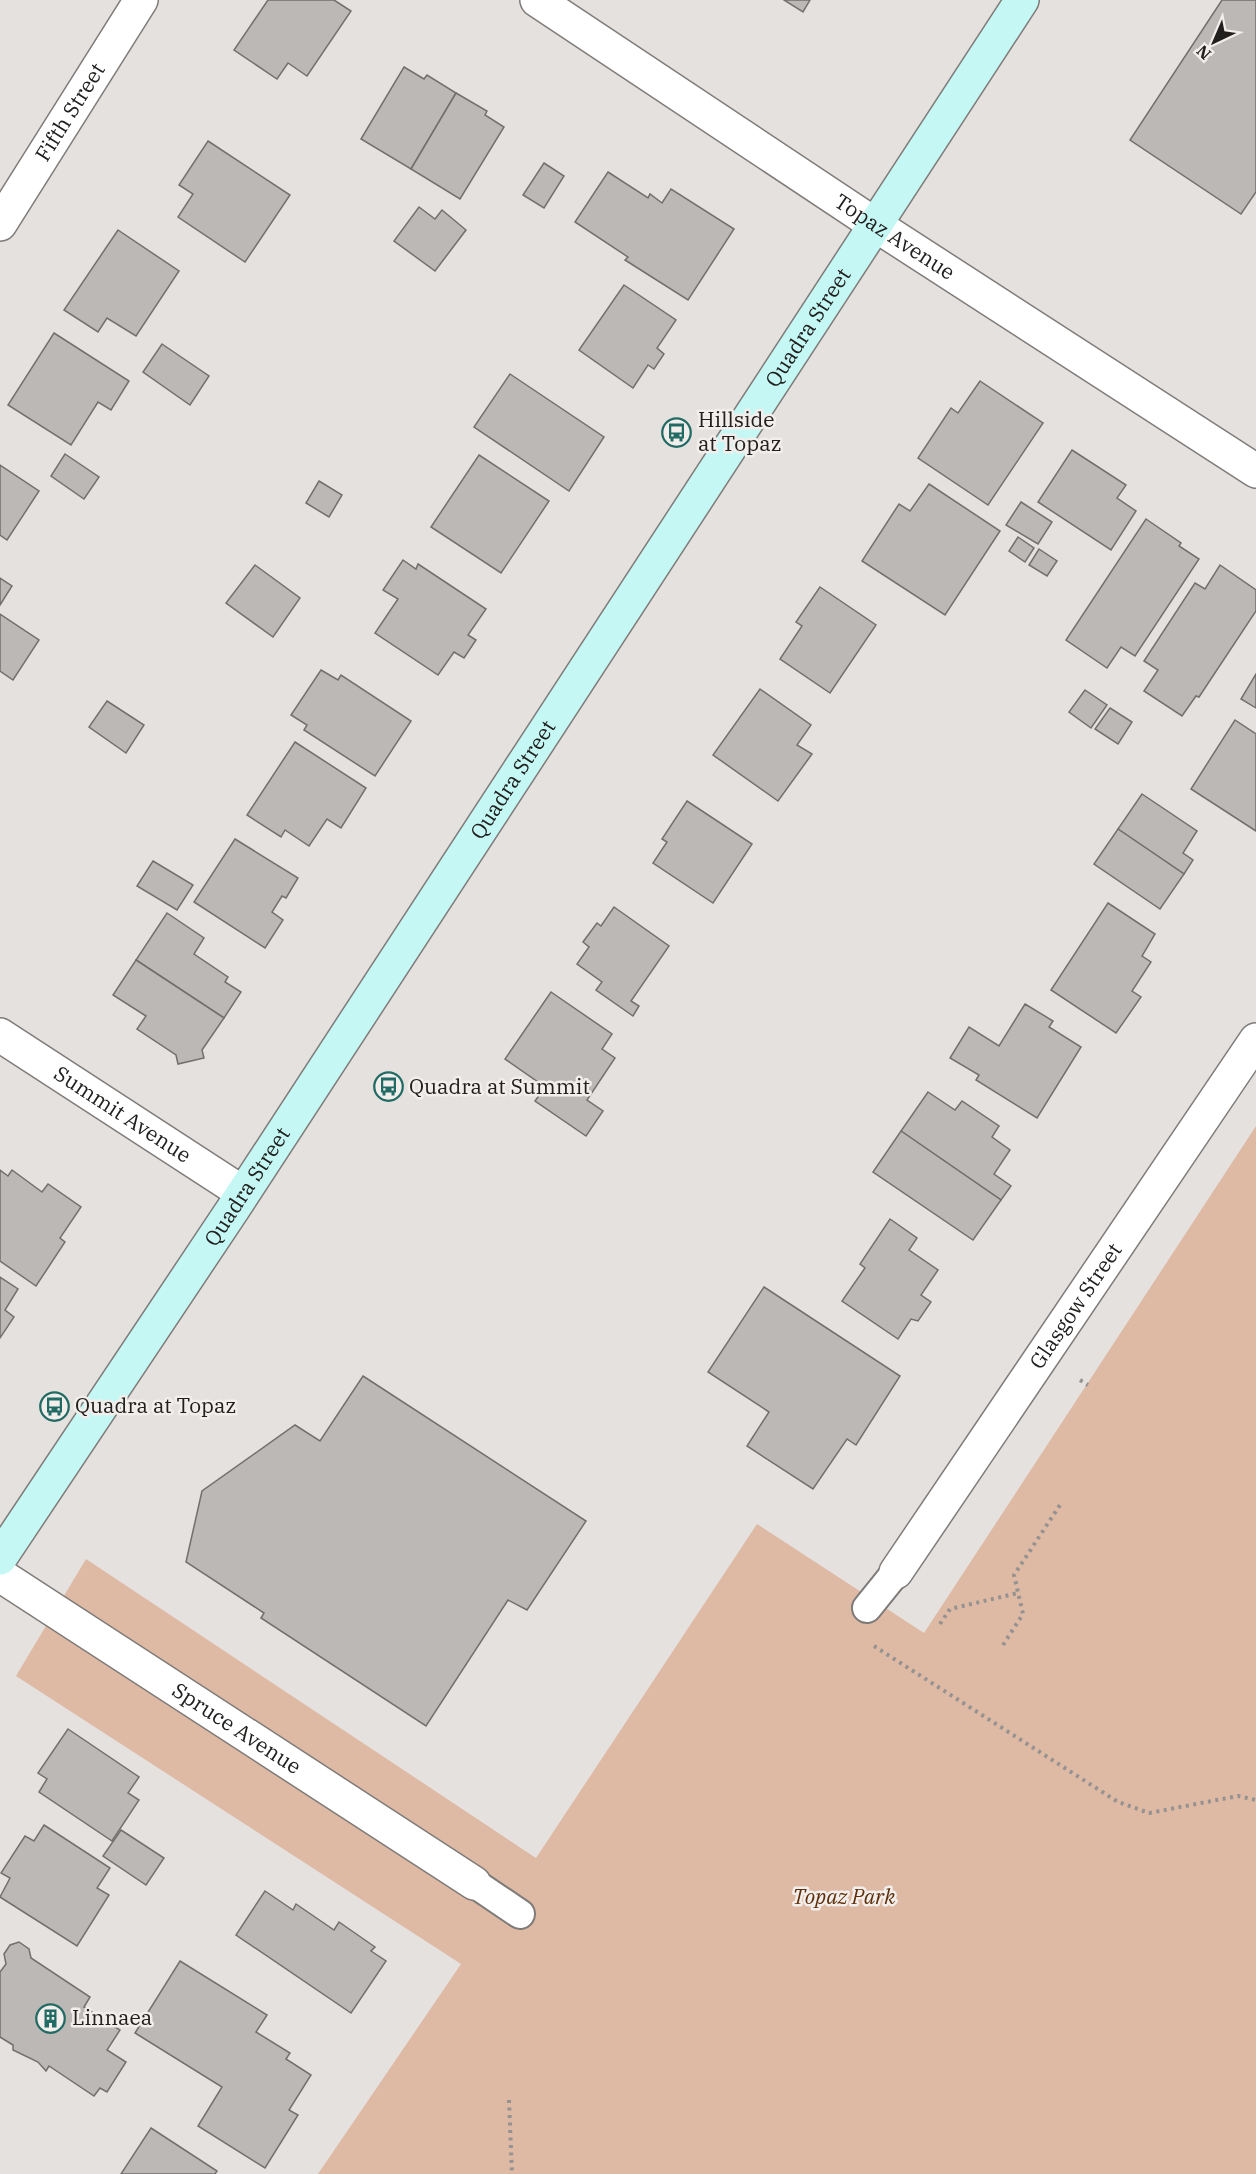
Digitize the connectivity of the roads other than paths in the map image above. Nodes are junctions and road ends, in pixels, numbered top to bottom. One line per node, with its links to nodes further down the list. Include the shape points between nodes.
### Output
1 (141, 0): 4 (street, Fifth Street)
2 (537, 0): 5 (street, Topaz Avenue)
3 (1022, 0): 5 (main road, Quadra Street)
4 (0, 224)
5 (874, 224): 6 (street, Topaz Avenue); 9 (main road, Quadra Street)
6 (1256, 471)
7 (0, 1035): 9 (street, Summit Avenue)
8 (1256, 1040): 11 (street, Glasgow Street)
9 (243, 1193): 10 (main road, Quadra Street)
10 (0, 1558)
11 (896, 1572): 13 (lane)
12 (0, 1575): 14 (street, Spruce Avenue)
13 (867, 1608)
14 (474, 1883): 15 (lane)
15 (520, 1914)

